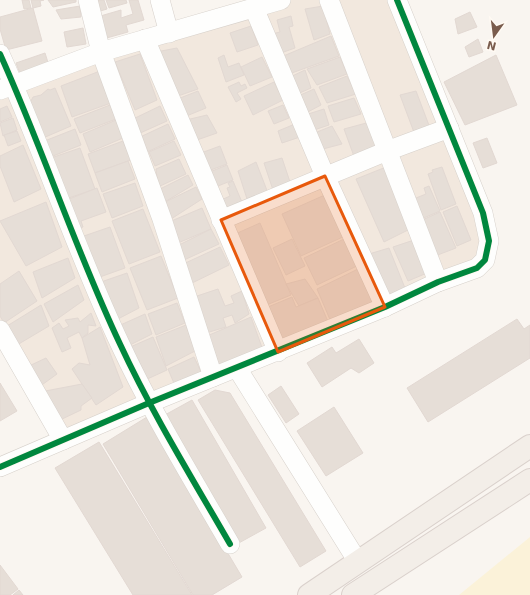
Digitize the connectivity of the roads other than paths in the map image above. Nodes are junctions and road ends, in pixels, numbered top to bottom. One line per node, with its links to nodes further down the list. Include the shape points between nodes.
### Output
1 (88, 0): 9 (street)
2 (160, 0): 7 (street)
3 (281, 0): 6 (street)
4 (329, 0): 13 (street)
5 (398, 0): 12 (street)
6 (254, 8): 7 (street); 14 (street)
7 (168, 32): 8 (street)
8 (145, 39): 9 (street); 15 (street)
9 (101, 52): 11 (street); 21 (street, via 162,219)
10 (0, 54): 11 (street)
11 (7, 87): 22 (street)
12 (450, 128): 13 (street); 16 (street, via 483,214 489,241 485,260 477,268)
13 (388, 151): 14 (street); 16 (street)
14 (325, 176): 15 (street); 17 (street)
15 (221, 220): 19 (street)
16 (438, 282): 17 (street)
17 (385, 307): 19 (street)
18 (0, 330): 23 (street)
19 (278, 352): 20 (street)
20 (237, 368): 21 (street); 28 (street)
21 (213, 377): 22 (street)
22 (148, 403): 23 (street); 27 (street)
23 (63, 440): 25 (street)
24 (530, 446): 28 (main road)
25 (0, 467)
26 (530, 480): 30 (main road)
27 (230, 544)
28 (358, 562): 29 (main road)
29 (309, 595)
30 (353, 595)

